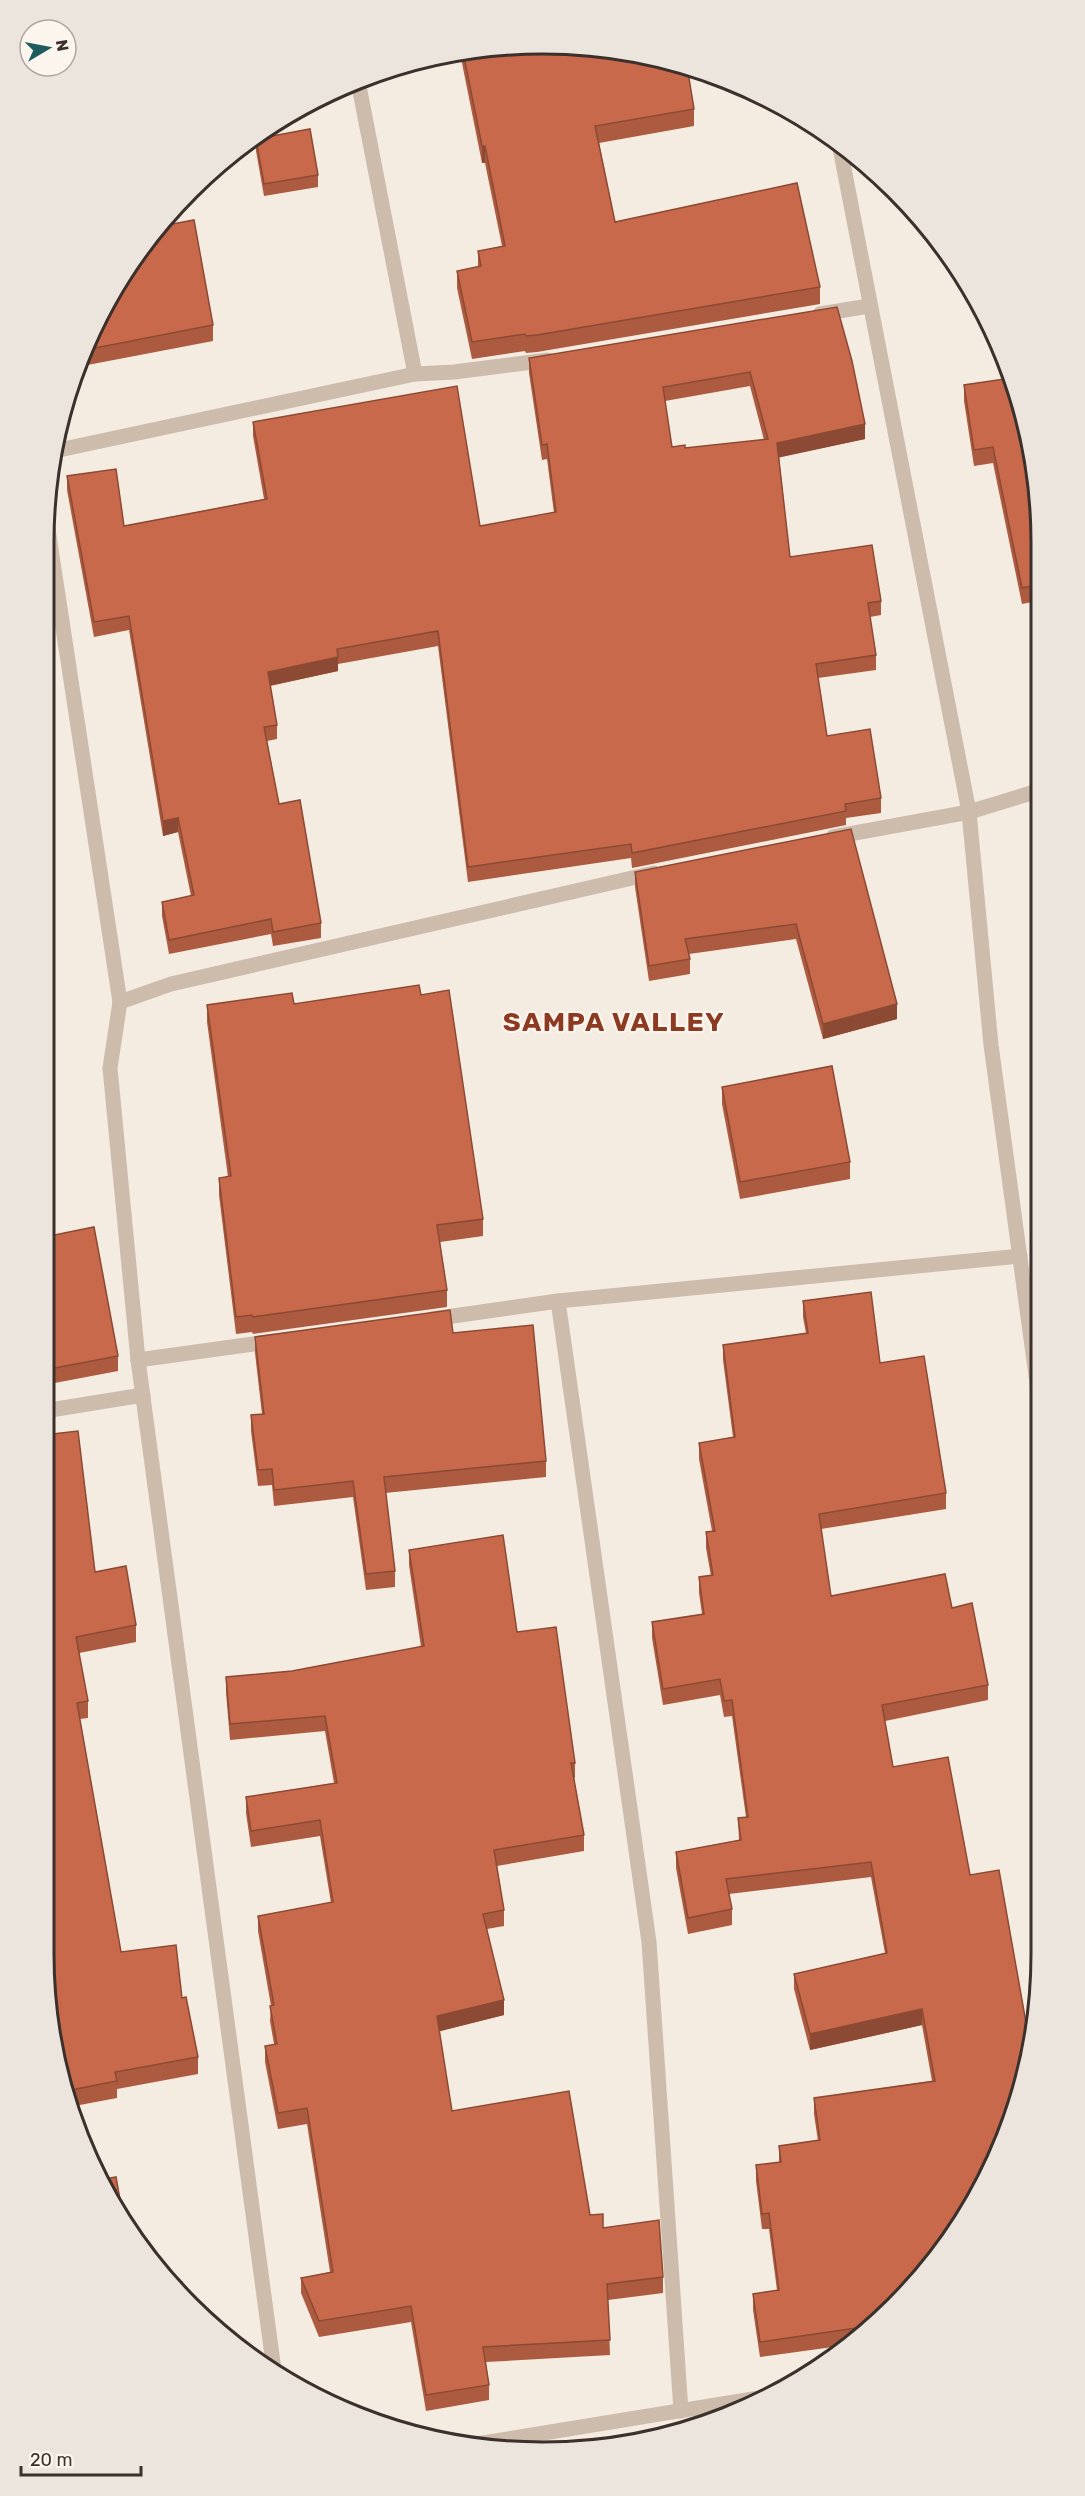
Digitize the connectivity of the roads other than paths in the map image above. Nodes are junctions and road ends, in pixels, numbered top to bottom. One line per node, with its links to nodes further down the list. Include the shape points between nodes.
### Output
1 (360, 90): 6 (street)
2 (841, 156): 3 (street)
3 (869, 306): 4 (street); 10 (street)
4 (801, 317)
5 (561, 358): 6 (street)
6 (415, 374): 7 (street)
7 (63, 449)
8 (54, 570): 13 (street)
9 (1031, 793): 10 (street)
10 (969, 812): 11 (street); 14 (street, via 991,1045)
11 (821, 840)
12 (672, 868): 13 (street, via 171,984)
13 (120, 1002): 19 (street, via 110,1068)
14 (1020, 1256): 15 (street); 17 (street)
15 (558, 1301): 16 (street); 24 (street, via 649,1942)
16 (418, 1321)
17 (1031, 1338)
18 (290, 1339): 19 (street)
19 (138, 1360): 20 (street)
20 (143, 1395): 21 (street); 22 (street)
21 (54, 1409)
22 (273, 2361)
23 (737, 2402): 24 (street)
24 (681, 2411): 25 (street)
25 (501, 2440)

